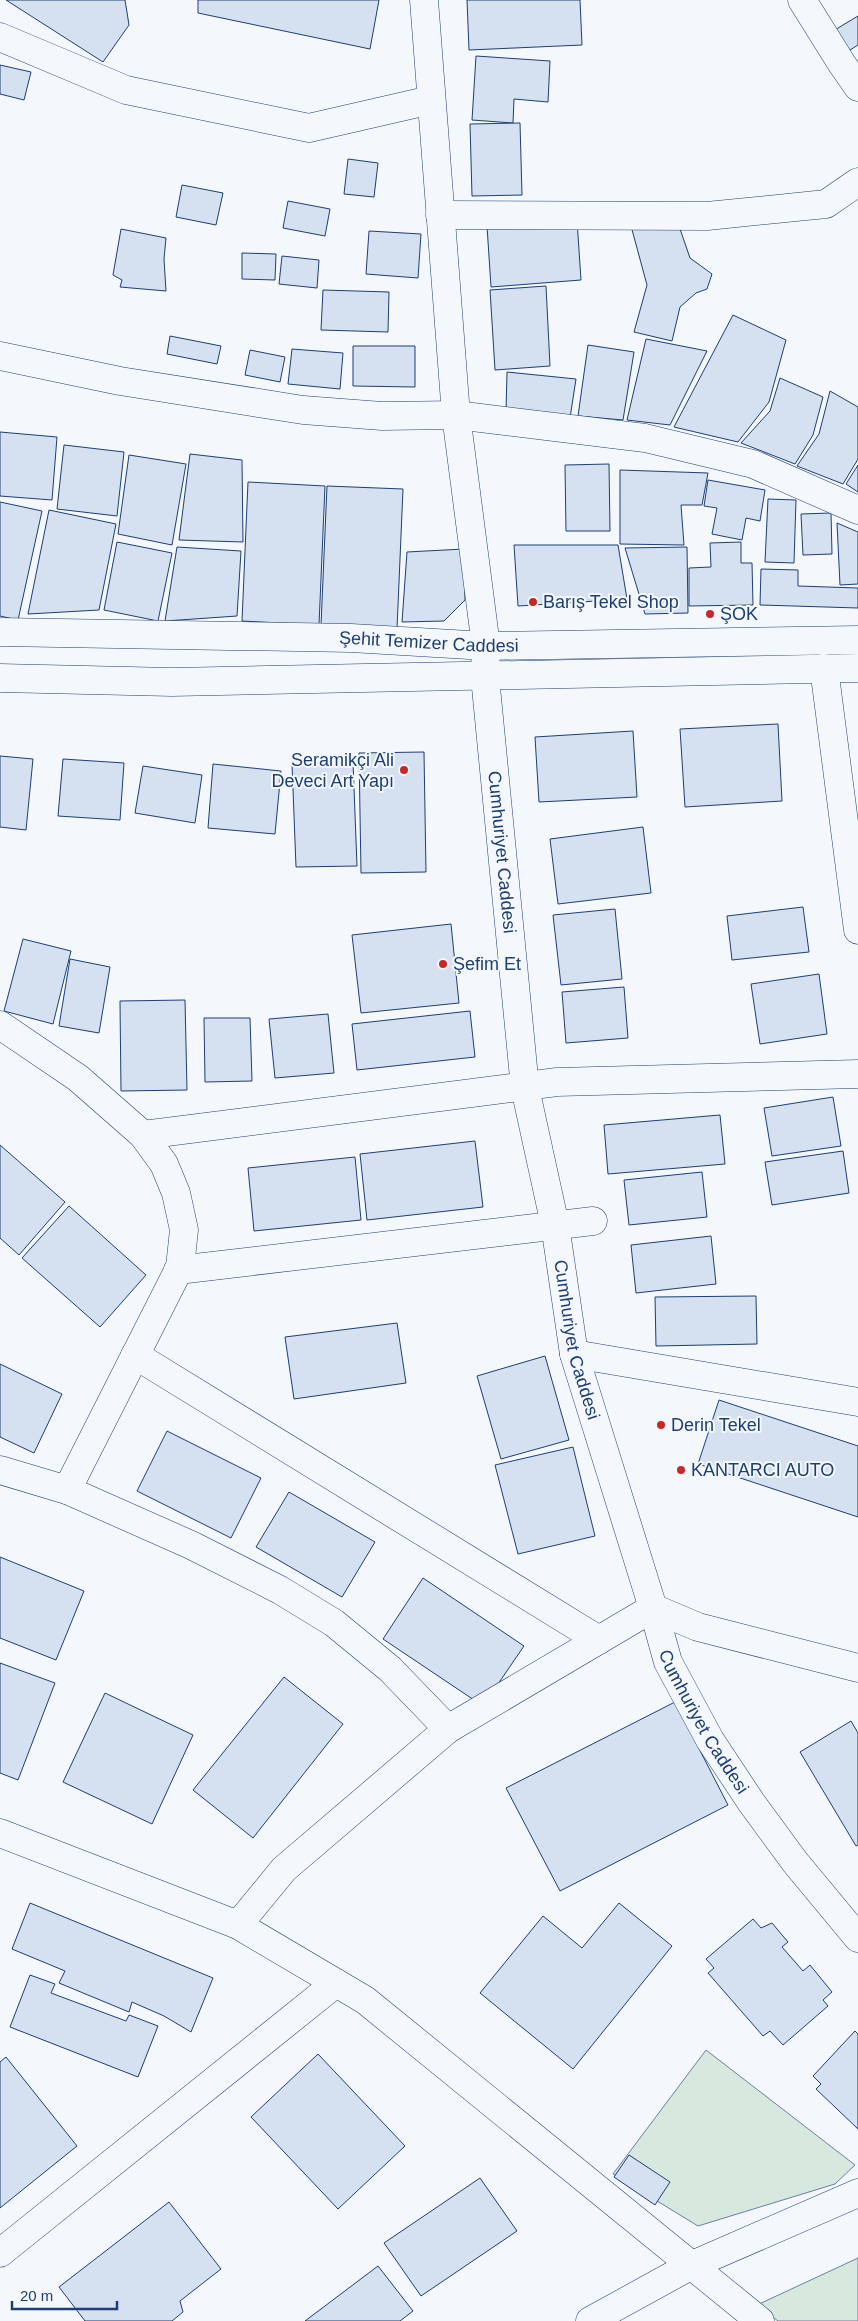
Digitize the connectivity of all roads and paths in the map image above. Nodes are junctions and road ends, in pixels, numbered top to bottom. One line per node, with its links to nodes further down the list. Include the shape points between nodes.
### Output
1 (424, 0): 5 (street, Cumhuriyet Caddesi)
2 (802, 0): 4 (street)
3 (0, 36): 5 (street, via 126,90 309,128)
4 (858, 87)
5 (432, 100): 7 (street, Cumhuriyet Caddesi)
6 (858, 182): 7 (street, via 826,204 707,216)
7 (440, 216): 9 (street, Cumhuriyet Caddesi)
8 (0, 356): 9 (street, via 120,381 303,410 382,416)
9 (456, 415): 10 (street, via 686,446 754,464); 13 (street, Cumhuriyet Caddesi)
10 (858, 510)
11 (0, 632): 13 (street, Şehit Temizer Caddesi, via 351,638)
12 (858, 640): 13 (street, Şehit Temizer Caddesi)
13 (486, 646): 16 (street, Cumhuriyet Caddesi)
14 (824, 668): 15 (street, Şehit Temizer Caddesi); 16 (street, Şehit Temizer Caddesi); 18 (street)
15 (858, 668)
16 (485, 677): 17 (street, Şehit Temizer Caddesi, via 172,682); 21 (street, Cumhuriyet Caddesi)
17 (0, 678)
18 (858, 930)
19 (0, 1025): 22 (street, via 78,1078)
20 (858, 1074): 21 (street, via 557,1082)
21 (525, 1088): 22 (street); 24 (street, Cumhuriyet Caddesi)
22 (143, 1135): 25 (street, via 164,1164 176,1193 184,1230)
23 (593, 1221): 24 (street)
24 (555, 1224): 25 (street); 26 (street, Cumhuriyet Caddesi)
25 (178, 1270): 27 (street)
26 (574, 1354): 28 (street); 31 (street, Cumhuriyet Caddesi)
27 (135, 1355): 30 (street); 32 (street)
28 (858, 1402)
29 (0, 1470): 30 (street)
30 (67, 1490): 34 (street, via 191,1545 280,1590 326,1618 390,1669)
31 (653, 1608): 32 (street); 33 (street, via 698,1627); 37 (street, Cumhuriyet Caddesi, via 668,1662 710,1740 751,1802)
32 (599, 1640): 34 (street)
33 (858, 1668)
34 (448, 1729): 36 (street, via 284,1869)
35 (0, 1833): 36 (street)
36 (238, 1925): 38 (street)
37 (858, 1938)
38 (336, 1983): 40 (street); 41 (street, via 365,2000)
39 (858, 2193): 41 (street)
40 (0, 2253)
41 (690, 2266): 42 (street); 43 (street)
42 (590, 2321)
43 (760, 2321)

